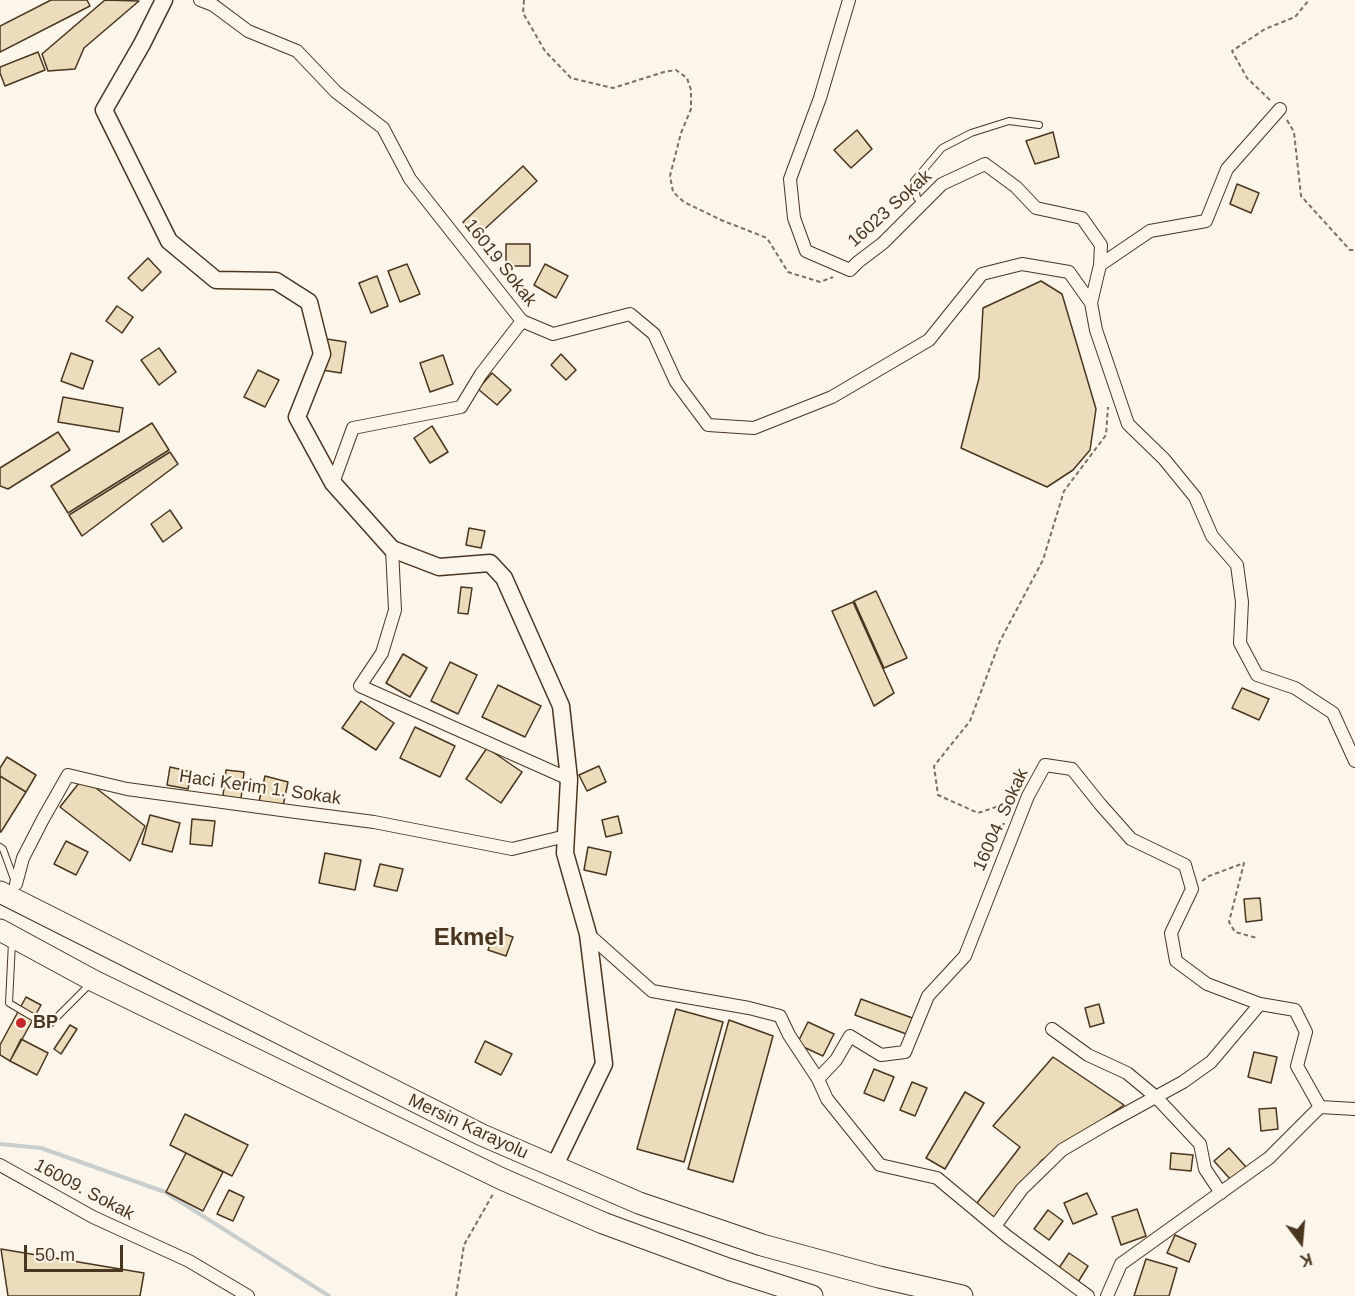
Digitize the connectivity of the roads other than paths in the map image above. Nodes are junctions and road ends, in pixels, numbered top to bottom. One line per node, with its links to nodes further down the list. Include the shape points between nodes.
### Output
1 (164, 0): 10 (street, via 104,110 169,241 216,280 276,281 309,302 322,354 297,417)
2 (200, 0): 9 (street, 16019 Sokak, via 248,31 297,51 336,92 382,128 410,179)
3 (849, 0): 6 (street, 16023 Sokak, via 820,98 790,179 794,218 806,251 850,270)
4 (1280, 109): 7 (street, via 1227,169 1206,221 1150,231)
5 (1039, 125): 6 (lane, via 1009,121 971,133 942,148 914,181 917,198)
6 (923, 203): 7 (street, 16023 Sokak, via 942,184 985,165 1016,187 1036,208 1082,218 1101,245)
7 (1100, 265): 8 (street, 16023 Sokak)
8 (1091, 303): 9 (street, 16019 Sokak, via 1069,272 1022,264 982,274 929,340 832,397 754,428 708,425 676,382 654,334 630,314 553,334); 12 (street, via 1095,330 1128,424 1195,497 1212,536 1237,565 1242,602 1240,643 1257,675 1295,688 1333,713)
9 (522, 321): 10 (street, via 461,407 353,428)
10 (333, 483): 11 (street)
11 (393, 549): 13 (street, via 439,567 490,563 504,578 561,706); 13 (street, via 395,610 382,653 360,686)
12 (1355, 762)
13 (569, 779): 14 (street)
14 (566, 836): 16 (street, Haci Kerim 1. Sokak, via 512,849 374,822 127,789 68,776); 18 (street, via 565,853)
15 (0, 847): 16 (lane)
16 (8, 888): 27 (highway, Mersin Karayolu, via 23,904 378,1084)
17 (6, 933): 19 (highway, Mersin Karayolu); 19 (lane, via 9,1003 48,1026)
18 (588, 934): 22 (street, via 652,991 780,1016); 27 (street, via 604,1064)
19 (94, 981): 31 (highway, Mersin Karayolu, via 502,1179 603,1222)
20 (1260, 1004): 22 (street, 16004. Sokak, via 1207,984 1176,960 1171,933 1192,888 1185,865 1131,838 1072,769 1045,765 1028,796 965,956 928,996 905,1052 880,1055 850,1036 836,1060); 23 (street, via 1211,1062); 24 (street, via 1295,1010 1306,1032 1297,1066)
21 (1052, 1029): 23 (street, via 1088,1055 1127,1073)
22 (818, 1079): 29 (street, via 828,1099 880,1165 937,1178)
23 (1156, 1097): 28 (street, via 1200,1144 1205,1169); 29 (street, via 1062,1150 1022,1189)
24 (1320, 1107): 25 (street); 28 (street, via 1269,1158)
25 (1355, 1109)
26 (0, 1165): 30 (street, 16009. Sokak)
27 (554, 1167): 32 (highway, Mersin Karayolu, via 639,1203 762,1245)
28 (1221, 1193): 34 (street, via 1122,1264)
29 (995, 1226): 33 (street)
30 (248, 1296)
31 (812, 1296)
32 (962, 1296)
33 (1088, 1296)
34 (1107, 1296)

